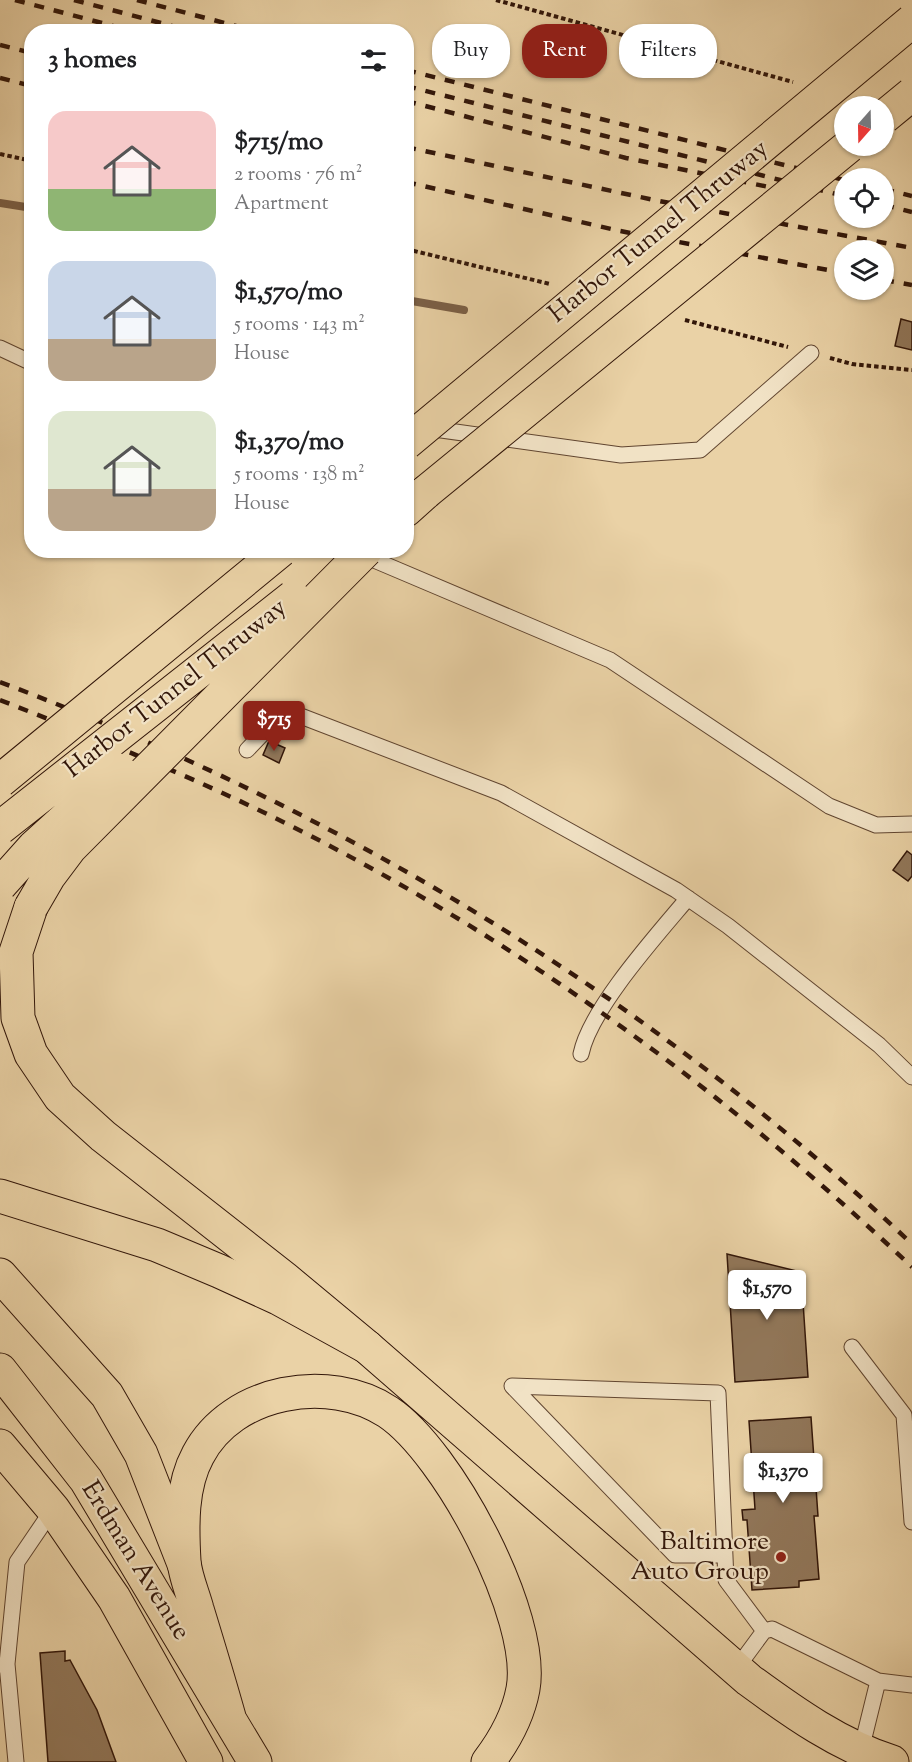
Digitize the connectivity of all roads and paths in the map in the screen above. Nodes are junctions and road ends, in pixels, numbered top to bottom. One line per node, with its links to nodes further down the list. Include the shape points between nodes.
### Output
1 (496, 0): 3 (path)
2 (912, 21): 13 (main road, Harbor Tunnel Thruway, bridge)
3 (795, 83)
4 (912, 94): 5 (main road, bridge)
5 (894, 109)
6 (0, 154): 8 (path)
7 (837, 156): 14 (main road, Harbor Tunnel Thruway, bridge)
8 (24, 159)
9 (0, 348): 11 (lane)
10 (811, 353): 12 (lane, via 700,450 621,455)
11 (24, 359)
12 (414, 427)
13 (414, 436)
14 (414, 502)
15 (270, 558): 21 (main road, Harbor Tunnel Thruway, bridge)
16 (341, 558): 23 (main road, Harbor Tunnel Thruway, bridge)
17 (358, 558): 19 (main road, bridge)
18 (370, 558): 22 (lane, via 610,660 829,806 876,825)
19 (239, 676): 24 (main road, bridge, via 105,781 34,847); 30 (main road, bridge, via 70,848 49,876 31,907 16,952 18,1018 31,1054 60,1097 103,1136)
20 (247, 750): 25 (lane, via 285,710 501,793)
21 (0, 781)
22 (912, 824)
23 (0, 828)
24 (0, 885)
25 (688, 898): 26 (lane, via 635,962 584,1037); 27 (lane, via 860,1030)
26 (580, 1054)
27 (912, 1077)
28 (0, 1196): 30 (main road, via 157,1245 278,1298)
29 (0, 1275): 38 (main road, via 107,1395 141,1454)
30 (367, 1347): 41 (main road)
31 (852, 1347): 33 (lane)
32 (0, 1370): 44 (main road, Erdman Avenue, via 86,1480)
33 (908, 1416): 36 (lane)
34 (0, 1446): 35 (main road, Erdman Avenue)
35 (53, 1509): 40 (lane, via 17,1562); 47 (main road, Erdman Avenue, via 114,1598)
36 (912, 1522)
37 (725, 1555): 37 (lane, via 718,1394 512,1386 675,1555); 39 (lane, via 726,1581)
38 (184, 1564): 44 (main road); 49 (main road, via 184,1492 197,1455 213,1432 236,1414 264,1398 295,1392 358,1399 387,1411 433,1456 471,1515 500,1576 518,1629 524,1661 523,1689 503,1743)
39 (764, 1631): 41 (lane); 42 (lane, via 772,1629)
40 (3, 1664): 46 (lane)
41 (736, 1669): 45 (main road, via 804,1720)
42 (878, 1681): 43 (lane); 45 (lane)
43 (912, 1684)
44 (229, 1717): 48 (main road, Erdman Avenue)
45 (861, 1750): 50 (main road)
46 (16, 1762)
47 (206, 1762)
48 (255, 1762)
49 (488, 1762)
50 (892, 1762)

